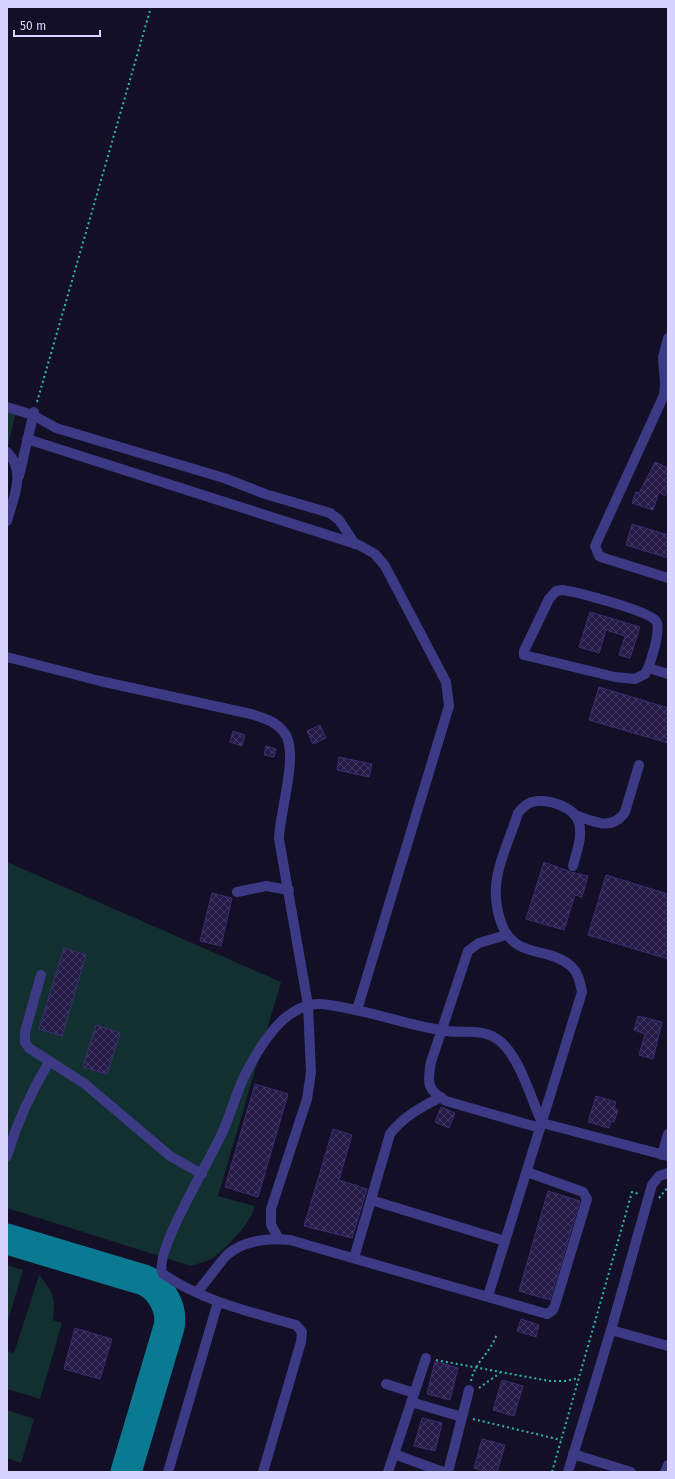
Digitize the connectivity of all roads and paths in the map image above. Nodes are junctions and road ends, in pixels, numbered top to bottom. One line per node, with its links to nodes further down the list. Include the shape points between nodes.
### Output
1 (151, 7): 4 (path)
2 (668, 338): 10 (lane, via 663,357 664,394 596,546 599,556)
3 (7, 407): 4 (lane)
4 (33, 413): 5 (lane); 9 (lane, via 56,428 224,478 265,494 330,513 339,520)
5 (27, 439): 7 (lane); 9 (lane)
6 (7, 452): 7 (lane, via 14,462)
7 (18, 477): 8 (lane)
8 (7, 521)
9 (355, 544): 22 (lane, via 375,554 385,566 446,682 449,698 445,720)
10 (668, 578)
11 (7, 657): 17 (lane, via 100,681 251,714 278,725 285,732 290,748 290,771 279,826 281,853)
12 (649, 668): 12 (lane, via 659,629 651,616 562,590 556,591 549,599 523,654 628,679 643,676); 13 (lane)
13 (668, 674)
14 (639, 765): 15 (lane, via 621,819 607,824)
15 (576, 815): 16 (lane, via 581,832); 19 (lane, via 553,802 542,801 524,806 518,813 496,884 497,910)
16 (573, 866)
17 (289, 890): 18 (lane, via 266,886); 21 (lane)
18 (237, 892)
19 (506, 935): 23 (lane, via 479,943 468,951); 26 (lane, via 512,942 521,946 563,960 573,968 580,979 582,992)
20 (41, 975): 24 (lane, via 24,1038 29,1048)
21 (308, 1005): 22 (lane, via 320,1004); 32 (lane, via 285,1018 258,1052 239,1087 223,1132); 35 (lane, via 310,1089 271,1209 271,1225)
22 (357, 1010): 23 (lane)
23 (441, 1031): 25 (lane, via 428,1076 430,1087); 26 (lane, via 479,1032 492,1035 501,1042 516,1063)
24 (49, 1062): 28 (lane, via 24,1108); 32 (lane, via 80,1080 170,1156)
25 (440, 1098): 26 (lane); 34 (lane, via 408,1116 390,1134)
26 (541, 1126): 29 (lane); 30 (lane)
27 (668, 1134): 29 (lane)
28 (7, 1156)
29 (665, 1156)
30 (527, 1172): 36 (lane); 39 (lane, via 586,1195 586,1205 555,1304 550,1313 542,1313)
31 (668, 1173): 41 (lane, via 660,1176 652,1185)
32 (202, 1174): 38 (lane, via 175,1225 160,1266 163,1274)
33 (632, 1192): 47 (path)
34 (371, 1200): 36 (lane); 37 (lane)
35 (279, 1239): 37 (lane); 38 (lane, via 255,1241 227,1256)
36 (505, 1241): 39 (lane)
37 (354, 1258): 39 (lane)
38 (197, 1292): 40 (lane)
39 (488, 1296)
40 (218, 1302): 56 (lane); 57 (lane, via 296,1325 302,1332)
41 (611, 1330): 43 (lane); 54 (lane)
42 (497, 1333): 45 (path, via 494,1343)
43 (668, 1346)
44 (426, 1358): 45 (path); 50 (lane)
45 (474, 1367): 46 (path); 49 (path)
46 (501, 1372): 47 (path, via 549,1381); 49 (path)
47 (579, 1378): 52 (path)
48 (386, 1384): 50 (lane)
49 (468, 1394): 51 (lane)
50 (413, 1398): 51 (lane); 53 (lane)
51 (462, 1417): 52 (path); 60 (lane)
52 (561, 1440): 61 (path)
53 (394, 1454): 58 (lane); 59 (lane)
54 (573, 1454): 62 (lane); 63 (lane)
55 (668, 1465): 64 (lane)
56 (168, 1472)
57 (263, 1472)
58 (388, 1472)
59 (443, 1472)
60 (448, 1472)
61 (552, 1472)
62 (568, 1472)
63 (631, 1472)
64 (666, 1472)

